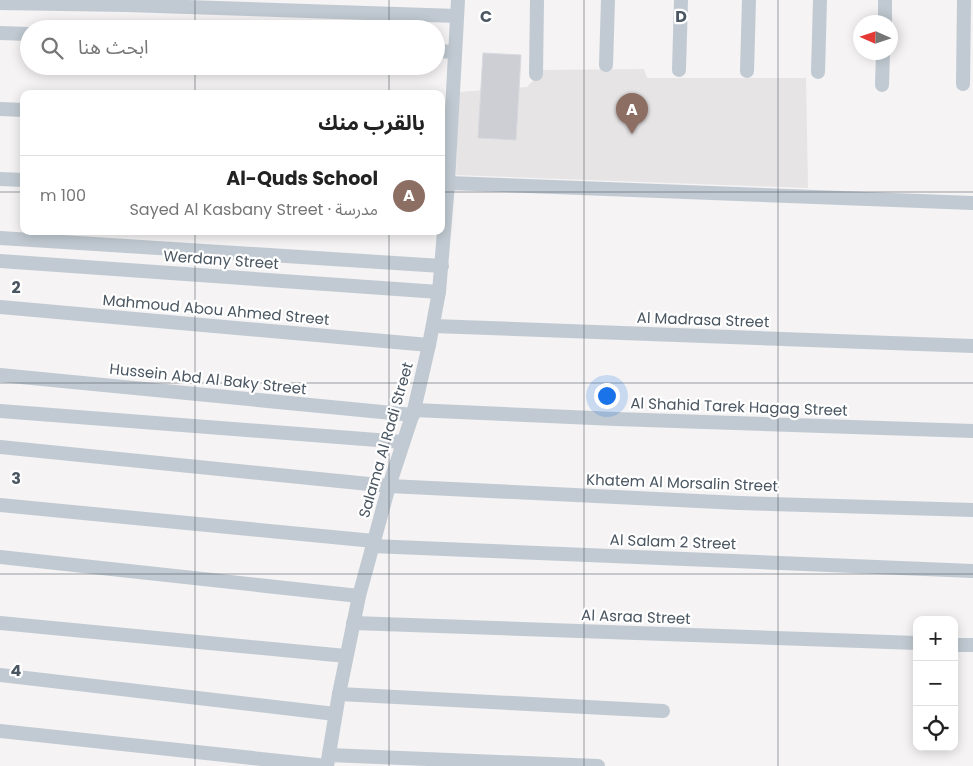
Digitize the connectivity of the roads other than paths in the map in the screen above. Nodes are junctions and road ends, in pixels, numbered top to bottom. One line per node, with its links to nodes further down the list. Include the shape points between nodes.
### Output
1 (458, 0): 11 (street, Salama Al Radi Street)
2 (537, 0): 21 (street)
3 (608, 0): 17 (street)
4 (681, 0): 18 (street)
5 (749, 0): 19 (street)
6 (820, 0): 20 (street)
7 (886, 0): 10 (street)
8 (964, 0): 22 (street)
9 (0, 3): 11 (street)
10 (885, 15)
11 (457, 16): 15 (street, Salama Al Radi Street)
12 (0, 33): 13 (street)
13 (20, 34)
14 (445, 51): 15 (street)
15 (455, 52): 26 (street, Salama Al Radi Street)
16 (883, 60): 23 (street)
17 (606, 65)
18 (680, 70)
19 (747, 71)
20 (818, 72)
21 (536, 74)
22 (964, 84)
23 (882, 85)
24 (0, 109): 25 (street)
25 (20, 110)
26 (446, 129): 29 (street, Salama Al Radi Street)
27 (0, 179): 28 (street)
28 (20, 180)
29 (448, 183): 30 (street, Salama Al Radi Street); 31 (street)
30 (445, 201)
31 (973, 203)
32 (443, 235): 35 (street, Salama Al Radi Street)
33 (0, 238): 35 (street)
34 (0, 260): 36 (street, Werdany Street)
35 (442, 266): 36 (street, Salama Al Radi Street)
36 (439, 292): 38 (street, Salama Al Radi Street)
37 (0, 307): 39 (street, Mahmoud Abou Ahmed Street)
38 (433, 326): 39 (street, Salama Al Radi Street); 40 (street, Al Madrasa Street)
39 (429, 345): 43 (street, Salama Al Radi Street)
40 (973, 346)
41 (0, 375): 43 (street, Hussein Abd Al Baky Street)
42 (0, 411): 45 (street)
43 (413, 413): 44 (street, Al Shahid Tarek Hagag Street); 45 (street, Salama Al Radi Street)
44 (973, 431)
45 (404, 442): 47 (street, Salama Al Radi Street)
46 (0, 447): 47 (street, Khatem Al Morsalin Street)
47 (389, 486): 49 (street, Khatem Al Morsalin Street); 50 (street, Salama Al Radi Street)
48 (0, 505): 50 (street, Al Salam 2 Street)
49 (973, 510)
50 (373, 543): 52 (street, Al Salam 2 Street); 53 (street, Salama Al Radi Street)
51 (0, 557): 53 (street)
52 (973, 571)
53 (360, 596): 55 (street, Salama Al Radi Street)
54 (0, 623): 59 (street)
55 (353, 623): 56 (street, Al Asraa Street); 59 (street, Salama Al Radi Street)
56 (913, 644)
57 (958, 645): 58 (street)
58 (973, 646)
59 (346, 656): 61 (street, Salama Al Radi Street)
60 (0, 675): 63 (street)
61 (339, 694): 62 (street); 63 (street, Salama Al Radi Street)
62 (663, 711)
63 (335, 714): 65 (street, Salama Al Radi Street)
64 (0, 731): 65 (street)
65 (328, 762): 66 (street)
66 (598, 766)

